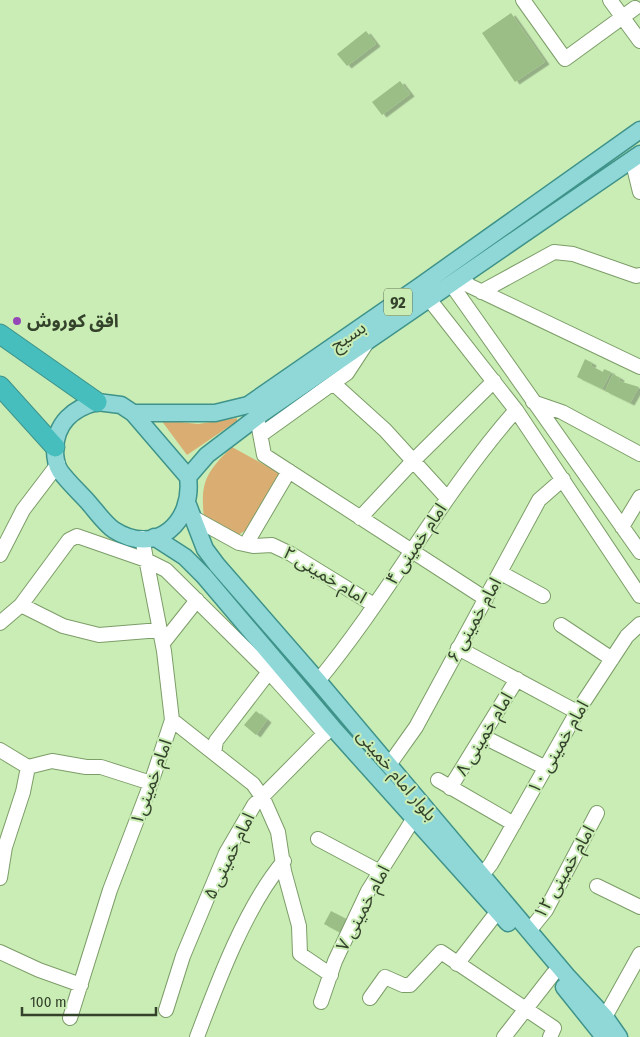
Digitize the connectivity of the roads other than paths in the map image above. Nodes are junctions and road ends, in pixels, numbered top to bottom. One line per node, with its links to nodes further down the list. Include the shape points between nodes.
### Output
1 (523, 0): 4 (street, via 565,58)
2 (610, 0): 4 (street)
3 (635, 8): 4 (street)
4 (623, 17): 5 (street)
5 (640, 41)
6 (640, 130): 22 (main road, بسیج / 92)
7 (636, 156): 8 (street); 10 (main road, بسیج / 92)
8 (640, 192)
9 (640, 275): 11 (street, via 572,254 554,252)
10 (455, 281): 11 (street); 12 (main road, بسیج / 92); 20 (street)
11 (482, 292): 15 (street)
12 (429, 299): 14 (main road, بسیج / 92); 16 (street)
13 (0, 334): 19 (highway, 92)
14 (367, 342): 17 (street, via 347,373); 22 (main road, بسیج / 92)
15 (640, 367)
16 (494, 381): 21 (street); 27 (street)
17 (333, 383): 24 (street); 27 (street, via 385,430)
18 (0, 386): 26 (highway)
19 (97, 402): 23 (main road, 92, via 121,405); 26 (main road, 92, via 80,406 64,420 55,439)
20 (533, 402): 25 (street, via 562,412); 35 (street)
21 (516, 410): 30 (street); 32 (street, امام خمینی ۴, via 484,446)
22 (252, 411): 23 (main road, بسیج / 92); 24 (street); 29 (main road, بسیج / 92)
23 (134, 413): 29 (main road, 92)
24 (262, 434): 28 (street, via 264,455)
25 (640, 454)
26 (56, 456): 36 (main road, via 59,470 113,530 134,539); 40 (street)
27 (413, 461): 32 (street); 34 (street)
28 (289, 471): 34 (street); 37 (street)
29 (188, 477): 33 (main road)
30 (563, 479): 42 (street, امام خمینی ۶, via 539,500); 44 (street)
31 (640, 497): 35 (street)
32 (447, 498): 38 (street, امام خمینی ۴)
33 (190, 511): 36 (main road, via 162,536); 37 (street, امام خمینی ۲, via 239,543); 57 (main road, بلوار امام خمینی, via 205,549 217,565)
34 (360, 518): 38 (street)
35 (630, 532): 39 (street)
36 (148, 538): 41 (street, امام خمینی۱); 55 (main road, بلوار امام خمینی, via 185,557 204,576)
37 (246, 544): 48 (street, امام خمینی ۲, via 272,545 291,554)
38 (410, 550): 45 (street); 48 (street, امام خمینی ۴)
39 (640, 552)
40 (0, 554)
41 (146, 560): 46 (street, via 166,570); 47 (street, via 76,536 69,540); 52 (street, امام خمینی۱)
42 (501, 573): 43 (street); 45 (street, امام خمینی ۶)
43 (543, 596)
44 (640, 596)
45 (486, 599): 53 (street, امام خمینی ۶)
46 (197, 600): 52 (street); 55 (street)
47 (21, 605): 49 (street); 52 (street, via 63,626 99,635)
48 (374, 605): 57 (street, امام خمینی ۴)
49 (0, 623)
50 (640, 624): 54 (street, امام خمینی ۱۰, via 627,636)
51 (561, 625): 54 (street)
52 (162, 637): 59 (street, امام خمینی۱)
53 (458, 648): 56 (street); 64 (street, امام خمینی ۶, via 416,727)
54 (612, 659): 58 (street, امام خمینی ۱۰)
55 (273, 667): 60 (main road, بلوار امام خمینی); 63 (street, via 216,741)
56 (517, 679): 58 (street); 61 (street, امام خمینی ۸)
57 (318, 681): 64 (main road, بلوار امام خمینی)
58 (577, 712): 66 (street, امام خمینی ۱۰)
59 (172, 720): 63 (street); 68 (street, امام خمینی۱)
60 (329, 730): 70 (street, امام خمینی ۵); 72 (main road, بلوار امام خمینی)
61 (482, 736): 66 (street); 69 (street, امام خمینی ۸)
62 (0, 750): 65 (street)
63 (214, 753): 70 (street, via 253,784)
64 (389, 765): 77 (main road, بلوار امام خمینی)
65 (28, 767): 68 (street, via 52,761 101,767); 78 (street, via 5,847)
66 (546, 768): 73 (street, امام خمینی ۱۰)
67 (438, 780): 69 (street)
68 (152, 783): 88 (street, امام خمینی۱, via 110,890)
69 (450, 788): 73 (street)
70 (263, 798): 75 (street, via 278,832); 92 (street, امام خمینی ۵, via 254,805 226,853 182,956)
71 (598, 813): 82 (street, امام خمینی ۱۲, via 546,910)
72 (414, 818): 76 (street, امام خمینی ۷); 77 (main road, بلوار امام خمینی)
73 (514, 824): 77 (street, امام خمینی ۱۰, via 491,864)
74 (318, 839): 76 (street)
75 (284, 861): 87 (street, via 299,926 300,954); 95 (street, via 268,881 249,918)
76 (380, 872): 87 (street, امام خمینی ۷, via 334,962)
77 (474, 872): 81 (main road, بلوار امام خمینی); 82 (main road, بلوار امام خمینی)
78 (0, 878)
79 (597, 886): 80 (street)
80 (640, 907)
81 (498, 912): 85 (street); 86 (main road, بلوار امام خمینی)
82 (529, 931): 93 (main road, بلوار امام خمینی)
83 (0, 952): 88 (street)
84 (640, 954): 93 (street)
85 (457, 964): 89 (street, via 441,952 410,985 385,977); 91 (street)
86 (553, 974): 91 (street); 98 (main road, بلوار امام خمینی)
87 (331, 975): 90 (street, امام خمینی ۷)
88 (80, 985): 94 (street, امام خمینی۱)
89 (370, 998)
90 (321, 1002)
91 (527, 1008): 96 (street); 97 (street, via 554,1028)
92 (166, 1010)
93 (606, 1016): 99 (main road, بلوار امام خمینی)
94 (70, 1018)
95 (198, 1037)
96 (504, 1037)
97 (550, 1037)
98 (604, 1037)
99 (619, 1037)

